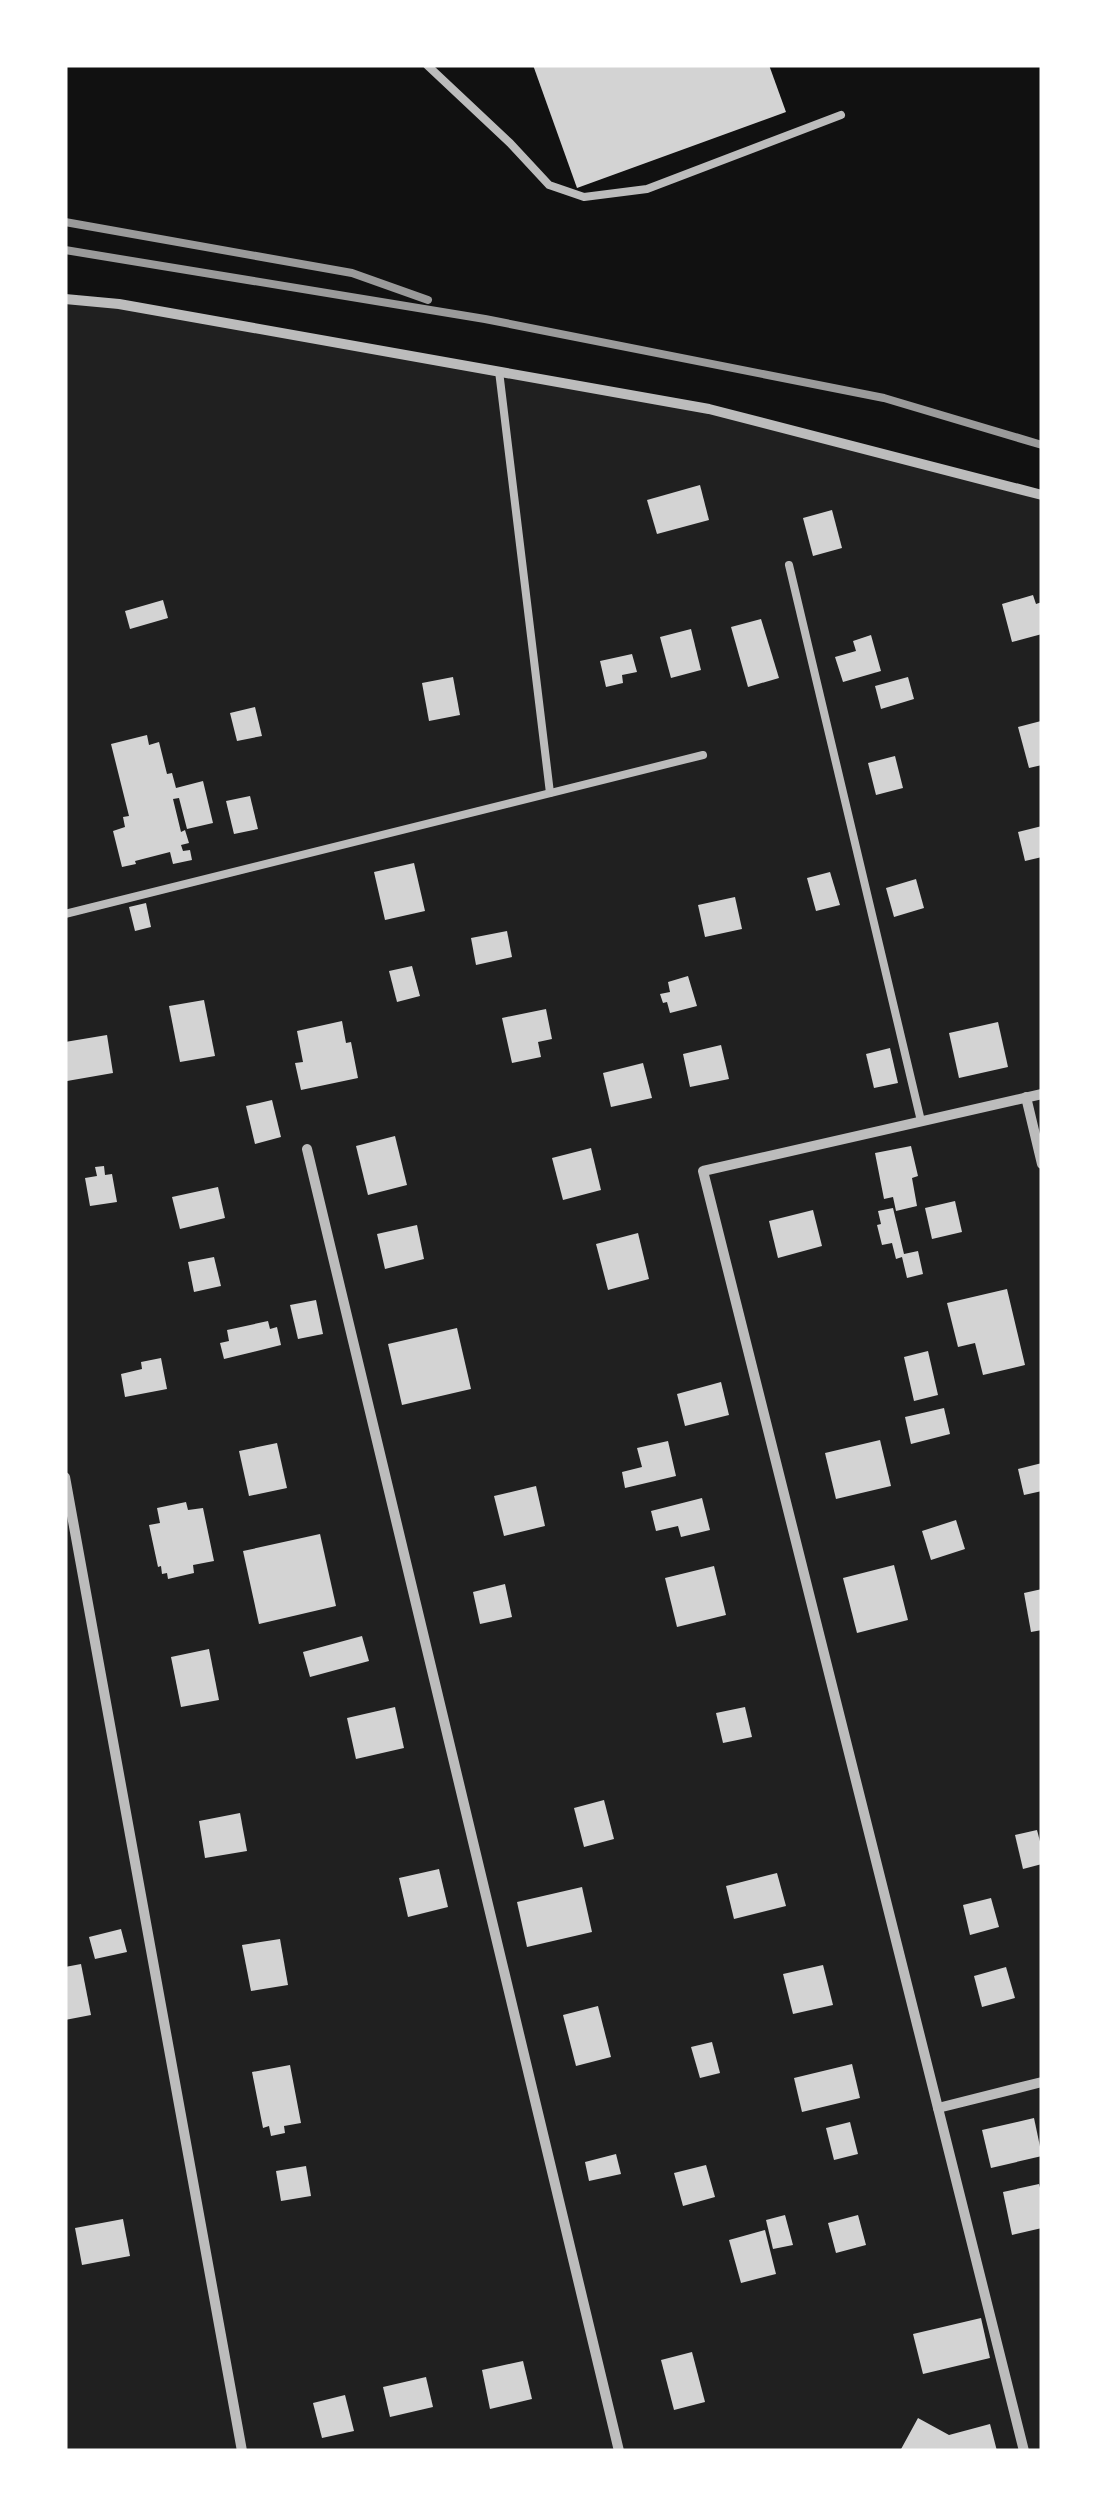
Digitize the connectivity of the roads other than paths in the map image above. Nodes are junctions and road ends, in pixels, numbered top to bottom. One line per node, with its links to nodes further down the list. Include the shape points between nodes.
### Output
1 (427, 65): 2 (lane, via 549,185 584,197 647,190)
2 (841, 115)
3 (65, 299): 4 (street)
4 (499, 371): 5 (street, via 709,409); 8 (lane)
5 (1042, 495)
6 (789, 565): 12 (lane)
7 (703, 755): 8 (lane)
8 (550, 793): 9 (lane)
9 (65, 914)
10 (1042, 1094): 11 (street)
11 (1026, 1098): 12 (street); 14 (street)
12 (922, 1121): 17 (street, via 702,1172)
13 (307, 1149): 19 (street)
14 (1042, 1164)
15 (65, 1477): 18 (street)
16 (1042, 2082): 17 (street)
17 (938, 2108): 20 (street)
18 (242, 2451)
19 (619, 2451)
20 (1024, 2451)

